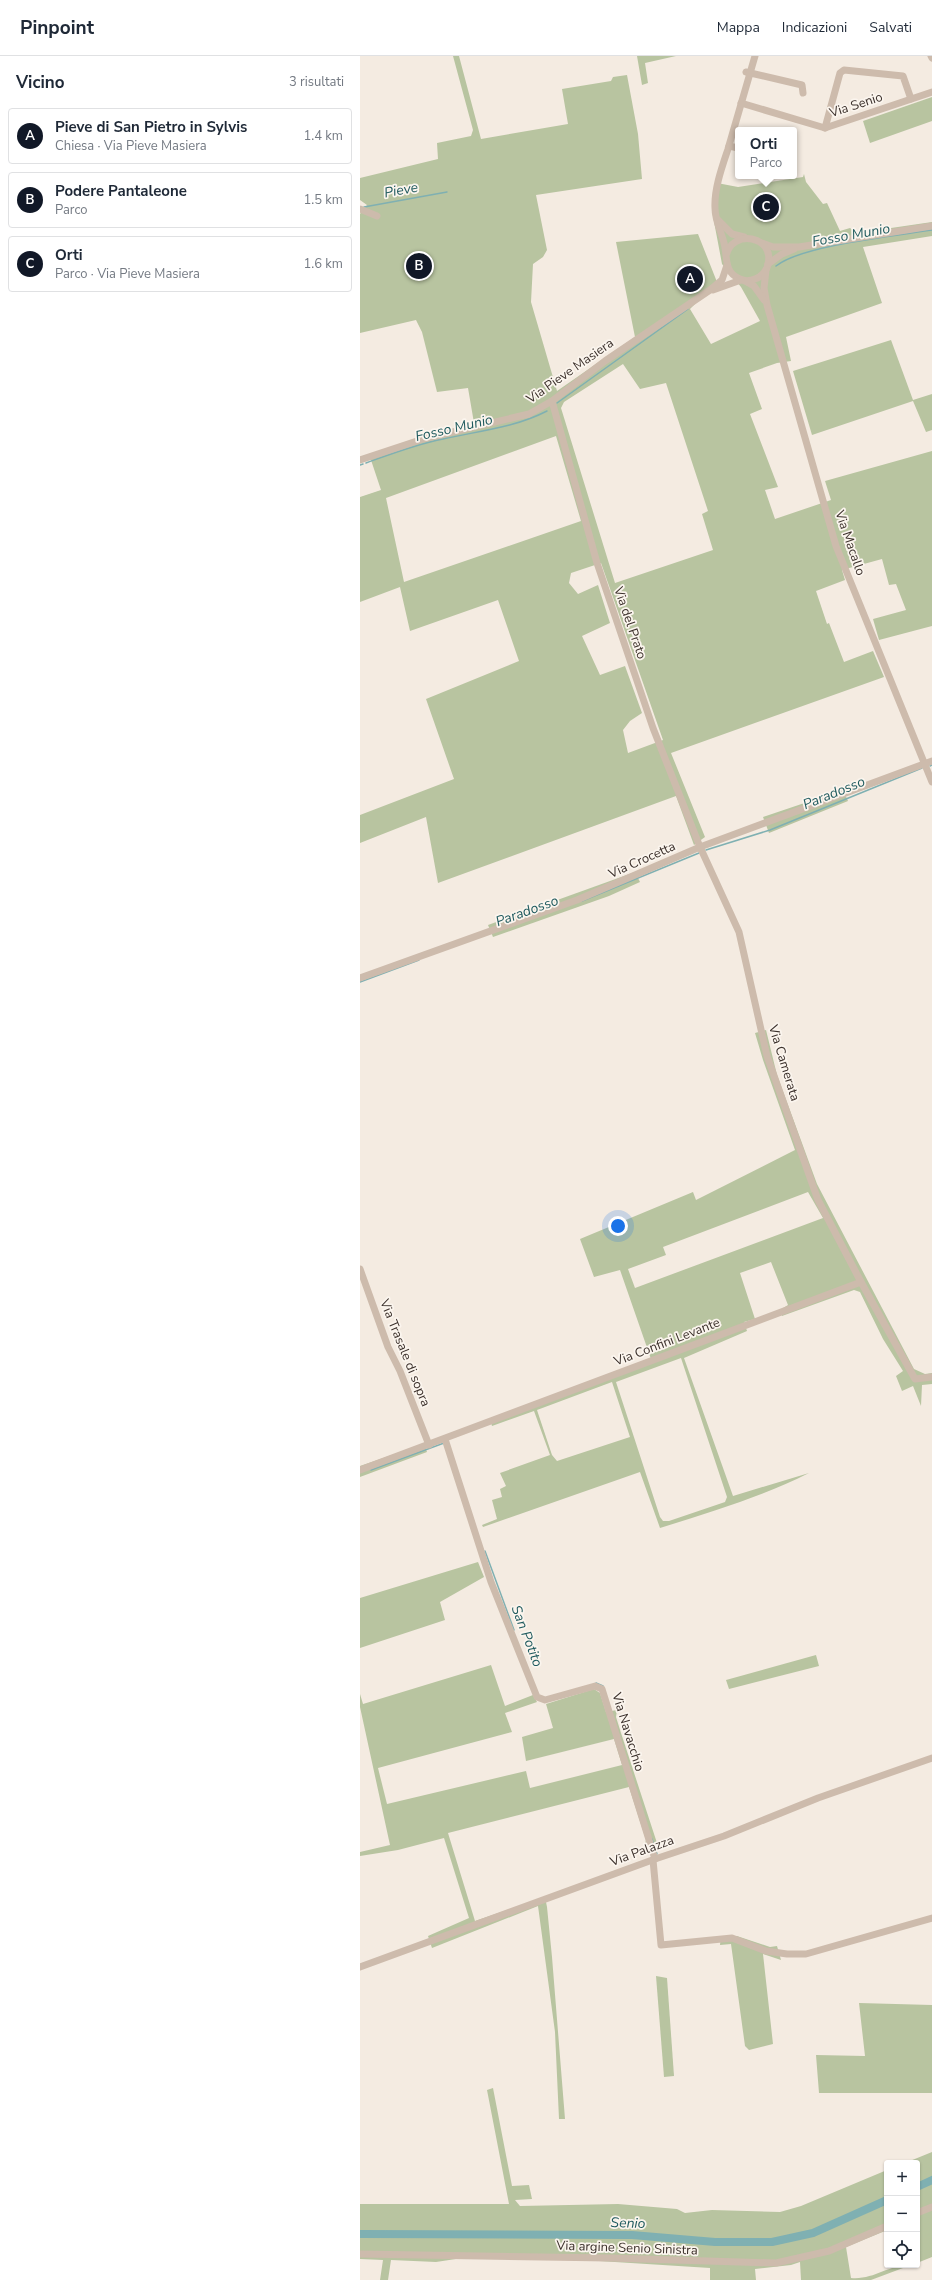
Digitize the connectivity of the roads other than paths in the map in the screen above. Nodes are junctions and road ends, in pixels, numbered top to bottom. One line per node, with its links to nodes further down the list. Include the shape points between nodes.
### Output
1 (755, 56): 2 (street)
2 (748, 73): 4 (street, via 802,85); 6 (street)
3 (932, 92): 5 (street, Via Senio)
4 (803, 93)
5 (911, 99): 7 (street, Via Senio); 7 (street, via 903,76 844,70 840,73)
6 (741, 103): 7 (street, Via Senio); 8 (street)
7 (825, 128)
8 (729, 146): 9 (street); 11 (street, via 716,198)
9 (735, 147)
10 (360, 209): 12 (street)
11 (715, 215): 14 (street, via 732,234); 17 (street)
12 (377, 216)
13 (932, 226): 16 (street)
14 (750, 238): 15 (street); 17 (street, via 733,243)
15 (760, 242): 16 (street, via 773,247); 19 (street, via 768,254)
16 (799, 247): 19 (street, Via Pieve Masiera, via 782,254)
17 (726, 256): 18 (street)
18 (727, 265): 20 (street, via 730,273); 21 (street, Via Pieve Masiera, via 722,280)
19 (767, 267): 20 (street, Via Pieve Masiera, via 755,279); 22 (street, Via Macallo, via 764,288)
20 (743, 280): 21 (street, Via Pieve Masiera); 22 (street, Via Macallo, via 759,291)
21 (710, 290): 23 (street, Via Pieve Masiera, via 605,361)
22 (767, 305): 26 (street, Via Macallo, via 836,546)
23 (552, 401): 24 (street, Via Pieve Masiera, via 529,414 423,439); 28 (street, Via del Prato, via 597,563 653,728)
24 (360, 460)
25 (932, 761): 26 (street, Via Crocetta)
26 (925, 764): 27 (street, Via Macallo); 28 (street, Via Crocetta)
27 (932, 782)
28 (700, 847): 29 (street, Via Crocetta, via 577,900); 31 (street, Via Camerata, via 739,932 767,1056 818,1200)
29 (360, 978)
30 (360, 1269): 34 (street, Via Trasale di sopra, via 388,1347)
31 (861, 1282): 32 (street, via 915,1379); 33 (street, Via Confini Levante)
32 (932, 1377)
33 (445, 1439): 34 (street, Via Confini Levante); 37 (street, Via Navacchio, via 491,1582 537,1696 545,1700 595,1686 602,1688)
34 (429, 1445): 35 (street, Via Confini Levante)
35 (360, 1470)
36 (932, 1758): 37 (street, Via Palazza, via 818,1798 724,1836)
37 (654, 1859): 38 (street, Via Navacchio, via 661,1945 732,1938 766,1950 806,1954); 39 (street, Via Palazza)
38 (932, 1918)
39 (360, 1967)
40 (932, 2207): 41 (street)
41 (920, 2212)
42 (884, 2227): 43 (street, Via argine Senio Sinistra, via 829,2251 776,2263)
43 (360, 2254)

